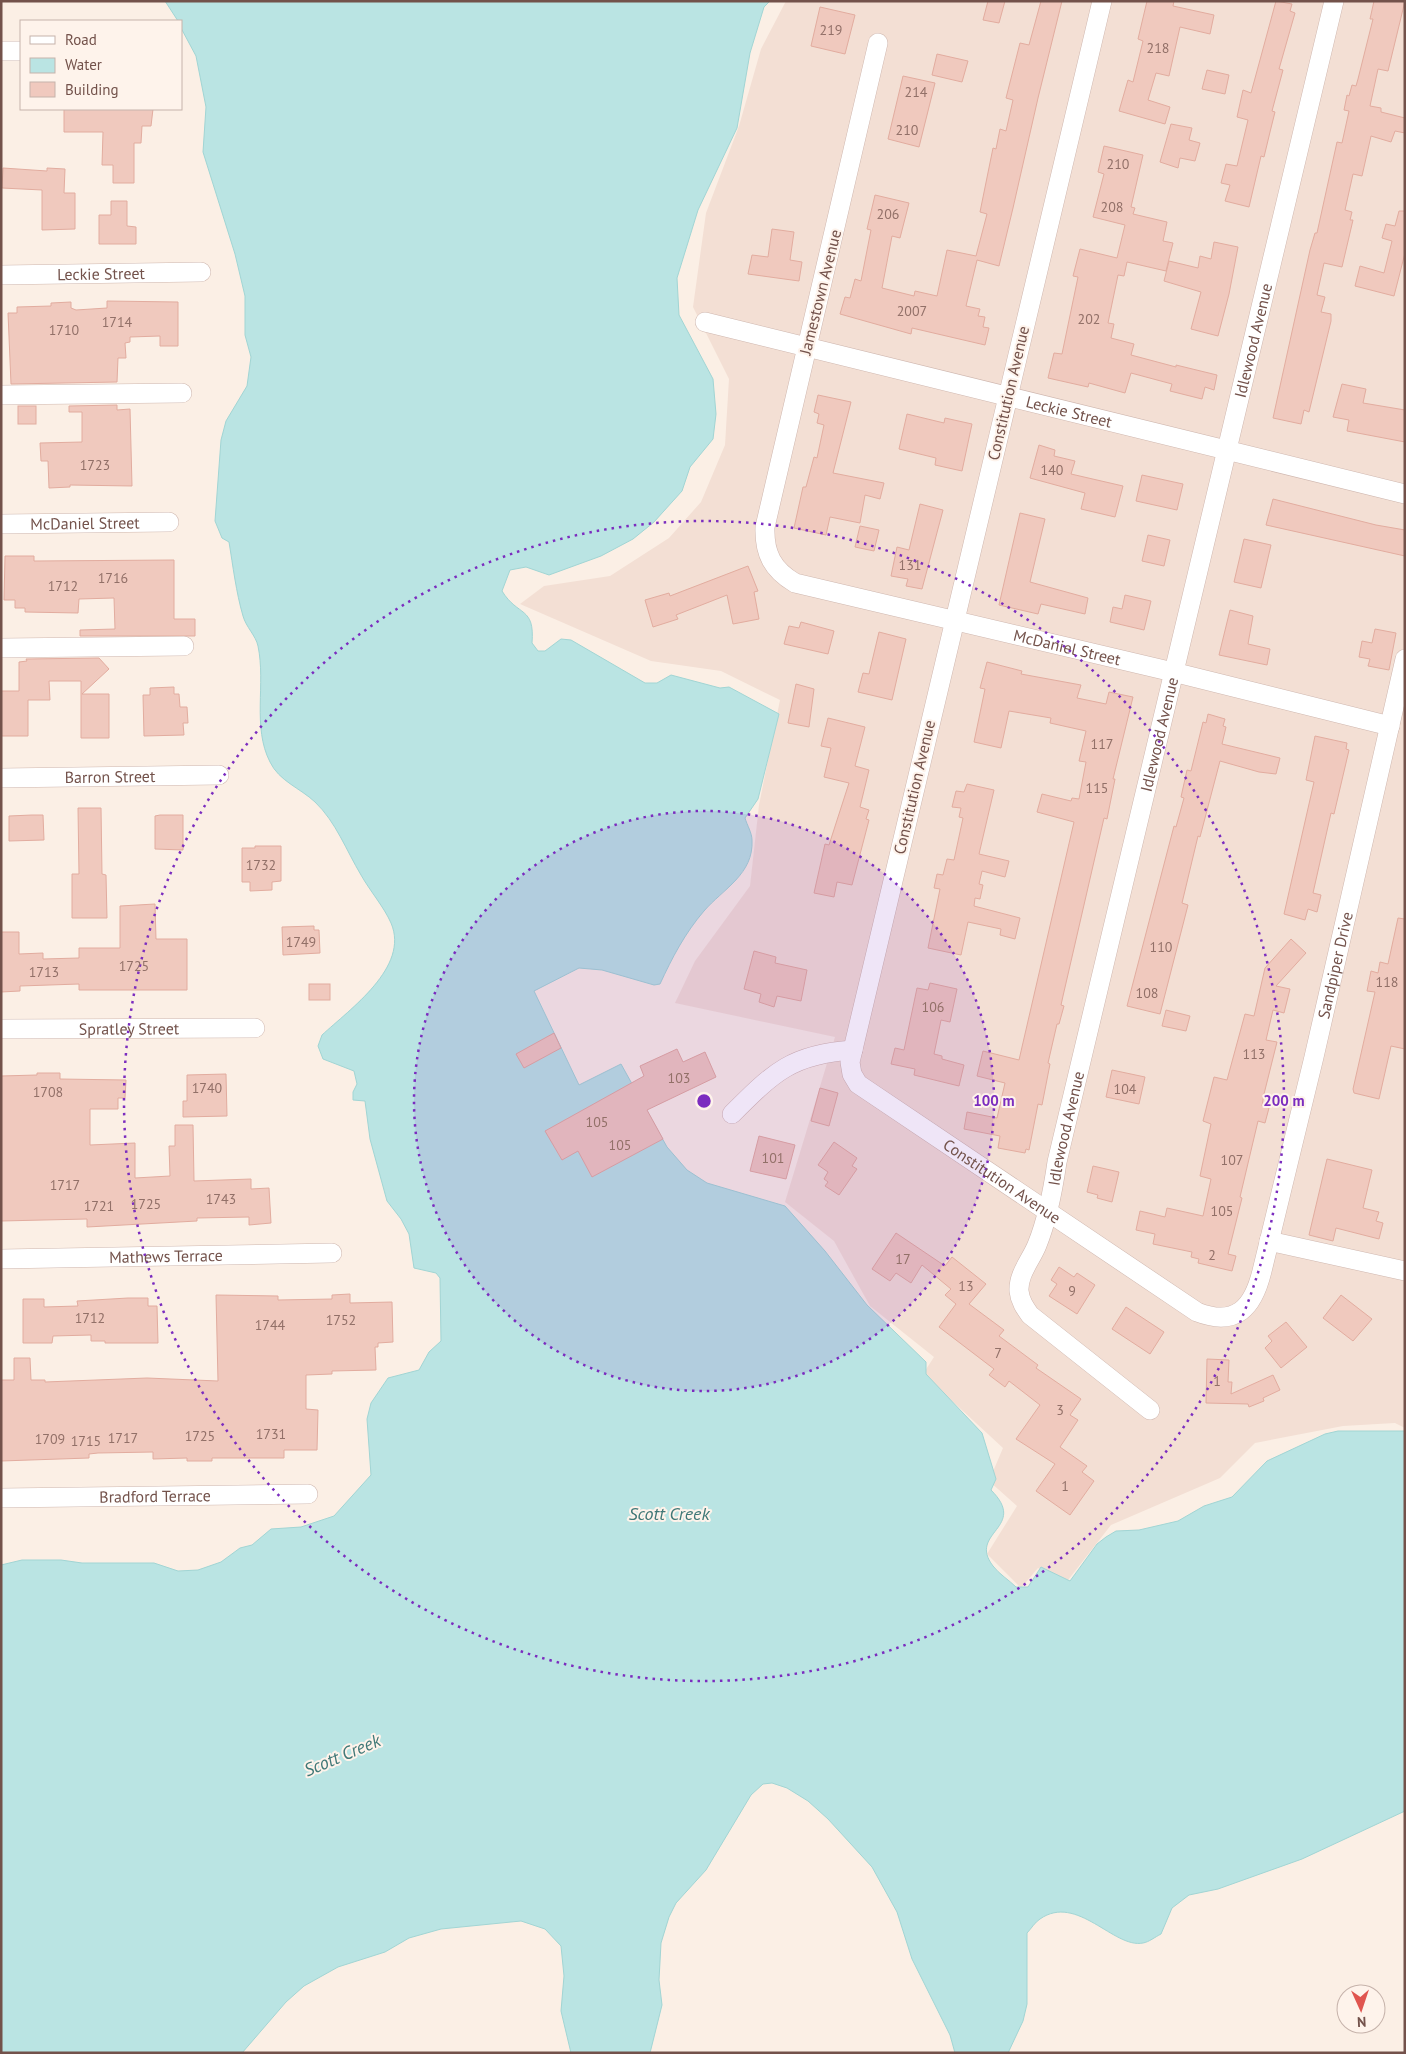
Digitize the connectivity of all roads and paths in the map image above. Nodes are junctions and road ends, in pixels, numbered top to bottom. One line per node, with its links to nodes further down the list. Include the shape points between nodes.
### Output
1 (1102, 1): 12 (street, Constitution Avenue)
2 (1334, 1): 13 (street, Idlewood Avenue)
3 (878, 43): 9 (street, Jamestown Avenue)
4 (1, 51): 5 (street)
5 (20, 51)
6 (201, 272): 7 (street, Leckie Street)
7 (1, 275)
8 (705, 322): 9 (street, Leckie Street)
9 (806, 347): 12 (street, Leckie Street); 17 (street, Jamestown Avenue)
10 (182, 393): 11 (street)
11 (1, 395)
12 (1007, 397): 13 (street, Leckie Street); 18 (street, Constitution Avenue)
13 (1227, 450): 14 (street, Leckie Street); 22 (street, Idlewood Avenue)
14 (1405, 494)
15 (169, 522): 16 (street, McDaniel Street)
16 (1, 524)
17 (764, 542): 18 (street, McDaniel Street, via 773,564 795,583)
18 (954, 620): 22 (street, McDaniel Street); 28 (street, Constitution Avenue)
19 (184, 646): 20 (street)
20 (1, 648)
21 (1405, 659): 23 (street, Sandpiper Drive)
22 (1174, 672): 23 (street, McDaniel Street); 30 (street, Idlewood Avenue, via 1057,1162)
23 (1390, 726): 31 (street, Sandpiper Drive)
24 (219, 776): 25 (street, Barron Street)
25 (1, 778)
26 (256, 1028): 27 (street, Spratley Street)
27 (1, 1029)
28 (853, 1050): 29 (street, via 827,1052 788,1064 767,1078); 30 (street, Constitution Avenue, via 851,1068 858,1084)
29 (732, 1114)
30 (1048, 1212): 34 (street, Constitution Avenue, via 1209,1317 1223,1318 1243,1310 1252,1300); 36 (street, Idlewood Avenue, via 1021,1278 1019,1291 1023,1304 1030,1316)
31 (1269, 1241): 34 (street, Sandpiper Drive); 35 (street)
32 (332, 1253): 33 (street, Mathews Terrace)
33 (1, 1259)
34 (1262, 1271)
35 (1405, 1271)
36 (1150, 1410)
37 (308, 1494): 38 (street, Bradford Terrace)
38 (1, 1498)

